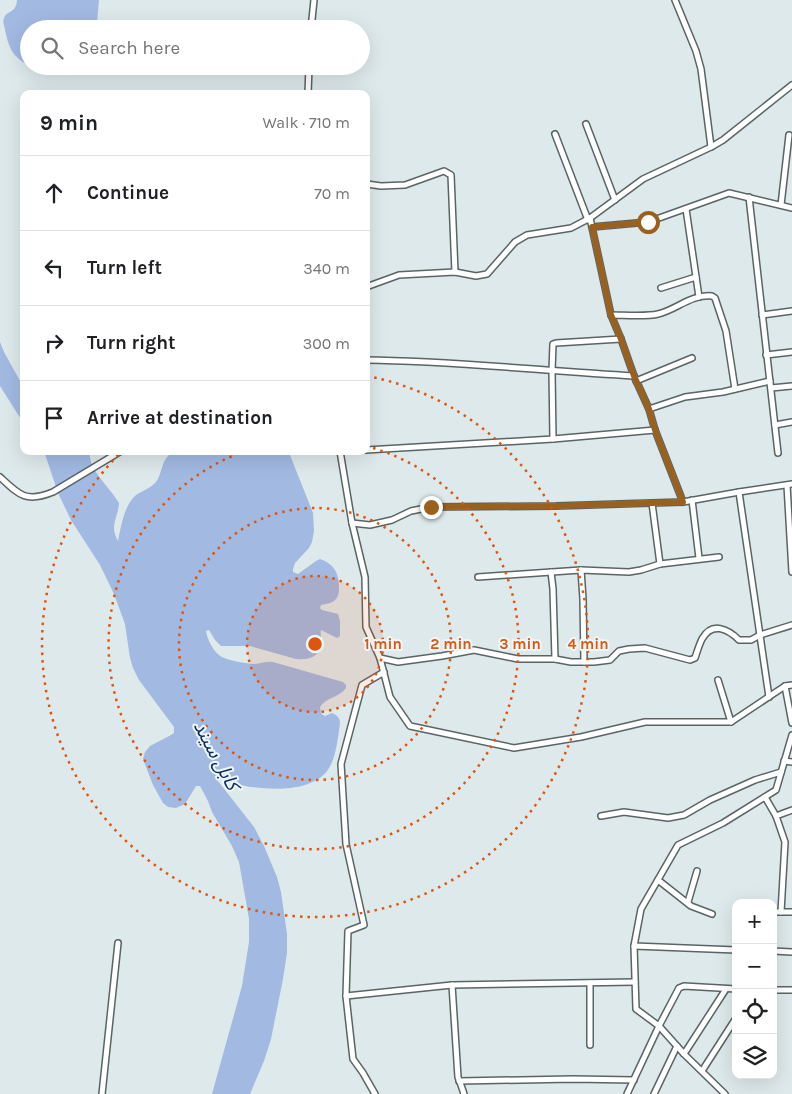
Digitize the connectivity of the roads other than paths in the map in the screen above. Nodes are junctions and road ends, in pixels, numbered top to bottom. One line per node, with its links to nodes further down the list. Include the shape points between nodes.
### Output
1 (314, 0): 3 (street)
2 (675, 0): 10 (street, via 701,69)
3 (312, 20)
4 (309, 75): 6 (street)
5 (792, 85): 10 (street)
6 (308, 90)
7 (586, 124): 13 (street)
8 (555, 134): 17 (street)
9 (789, 135): 14 (street)
10 (710, 147): 13 (street, via 643,179)
11 (370, 184): 19 (street, via 405,185 444,171 451,174)
12 (749, 197): 14 (street); 15 (street, via 729,193); 26 (street)
13 (615, 200): 17 (street)
14 (781, 205): 16 (street)
15 (686, 208): 18 (street, via 648,222); 20 (street)
16 (792, 208)
17 (589, 219): 18 (street); 19 (street, via 571,228 526,235 515,242 487,274 476,276)
18 (592, 227): 25 (street)
19 (455, 272): 21 (street, via 399,275)
20 (696, 277): 22 (street); 23 (street)
21 (370, 286)
22 (661, 288)
23 (699, 297): 25 (street, via 658,314); 37 (street, via 710,295 715,298 726,331)
24 (792, 310): 26 (street)
25 (611, 315): 27 (street)
26 (762, 315): 29 (street)
27 (621, 339): 32 (street, via 554,343); 33 (street)
28 (792, 352): 29 (street)
29 (766, 355): 34 (street)
30 (692, 358): 33 (street)
31 (370, 360): 32 (street)
32 (552, 371): 33 (street); 42 (street)
33 (635, 379): 38 (street)
34 (770, 381): 36 (street); 37 (street)
35 (792, 386): 36 (street)
36 (771, 388): 40 (street)
37 (736, 389): 38 (street, via 686,397)
38 (649, 409): 41 (street)
39 (792, 422): 40 (street)
40 (775, 425): 44 (street)
41 (655, 430): 42 (street); 51 (street)
42 (553, 439): 43 (street)
43 (370, 450)
44 (778, 453)
45 (115, 455): 47 (street, via 41,497 17,493)
46 (341, 455): 53 (street)
47 (0, 477)
48 (790, 485): 49 (street); 59 (street)
49 (739, 492): 50 (street); 62 (street)
50 (692, 500): 51 (street); 55 (street)
51 (683, 502): 52 (street)
52 (652, 503): 53 (street, via 431,507 370,525); 56 (street)
53 (352, 524): 63 (street, via 365,577 366,628)
54 (719, 557): 55 (street)
55 (700, 558): 56 (street)
56 (660, 564): 57 (street, via 629,572)
57 (581, 570): 58 (street); 65 (street)
58 (551, 572): 60 (street); 64 (street)
59 (792, 572)
60 (478, 577)
61 (792, 625): 62 (street)
62 (760, 635): 65 (street, via 751,640 739,640 719,628 710,630 695,658 690,660 637,648 620,651 610,660); 70 (street)
63 (380, 658): 64 (street, via 398,662 474,650 518,659); 66 (street)
64 (555, 659): 65 (street)
65 (584, 662)
66 (384, 672): 71 (street, via 390,697 410,726 514,748 645,722); 102 (street, via 362,685 341,764 346,844 364,925 348,931)
67 (718, 680): 71 (street)
68 (792, 685): 69 (street)
69 (784, 686): 70 (street); 72 (street)
70 (769, 696): 71 (street)
71 (731, 722)
72 (792, 723)
73 (792, 735): 74 (street)
74 (784, 761): 75 (street); 76 (street)
75 (792, 762)
76 (781, 772): 77 (street, via 776,790); 79 (street, via 755,780 684,815 668,818 624,812)
77 (765, 796): 80 (street); 84 (street, via 723,823 678,845)
78 (792, 810): 80 (street)
79 (601, 816)
80 (776, 816): 81 (street)
81 (785, 842): 82 (street); 87 (street)
82 (792, 842)
83 (697, 871): 85 (street)
84 (658, 880): 85 (street); 91 (street, via 640,909)
85 (688, 902): 89 (street)
86 (777, 912): 87 (street)
87 (781, 912): 88 (street)
88 (792, 912)
89 (712, 914)
90 (118, 943): 111 (street)
91 (634, 946): 92 (street); 95 (street)
92 (732, 950)
93 (777, 951): 94 (street)
94 (792, 952)
95 (635, 982): 96 (street); 104 (street, via 636,1008)
96 (590, 983): 97 (street); 105 (street)
97 (452, 985): 102 (street); 110 (street)
98 (726, 989): 99 (street); 104 (street, via 681,986); 107 (street)
99 (732, 989)
100 (777, 990): 101 (street)
101 (792, 990)
102 (346, 996): 112 (street, via 353,1059)
103 (732, 1024): 108 (street)
104 (659, 1026): 106 (street); 109 (street)
105 (590, 1045)
106 (677, 1046): 107 (street); 115 (street)
107 (684, 1054): 108 (street)
108 (702, 1071): 116 (street)
109 (634, 1080): 110 (street); 114 (street)
110 (459, 1081): 113 (street)
111 (102, 1094)
112 (375, 1094)
113 (464, 1094)
114 (628, 1094)
115 (654, 1094)
116 (725, 1094)

